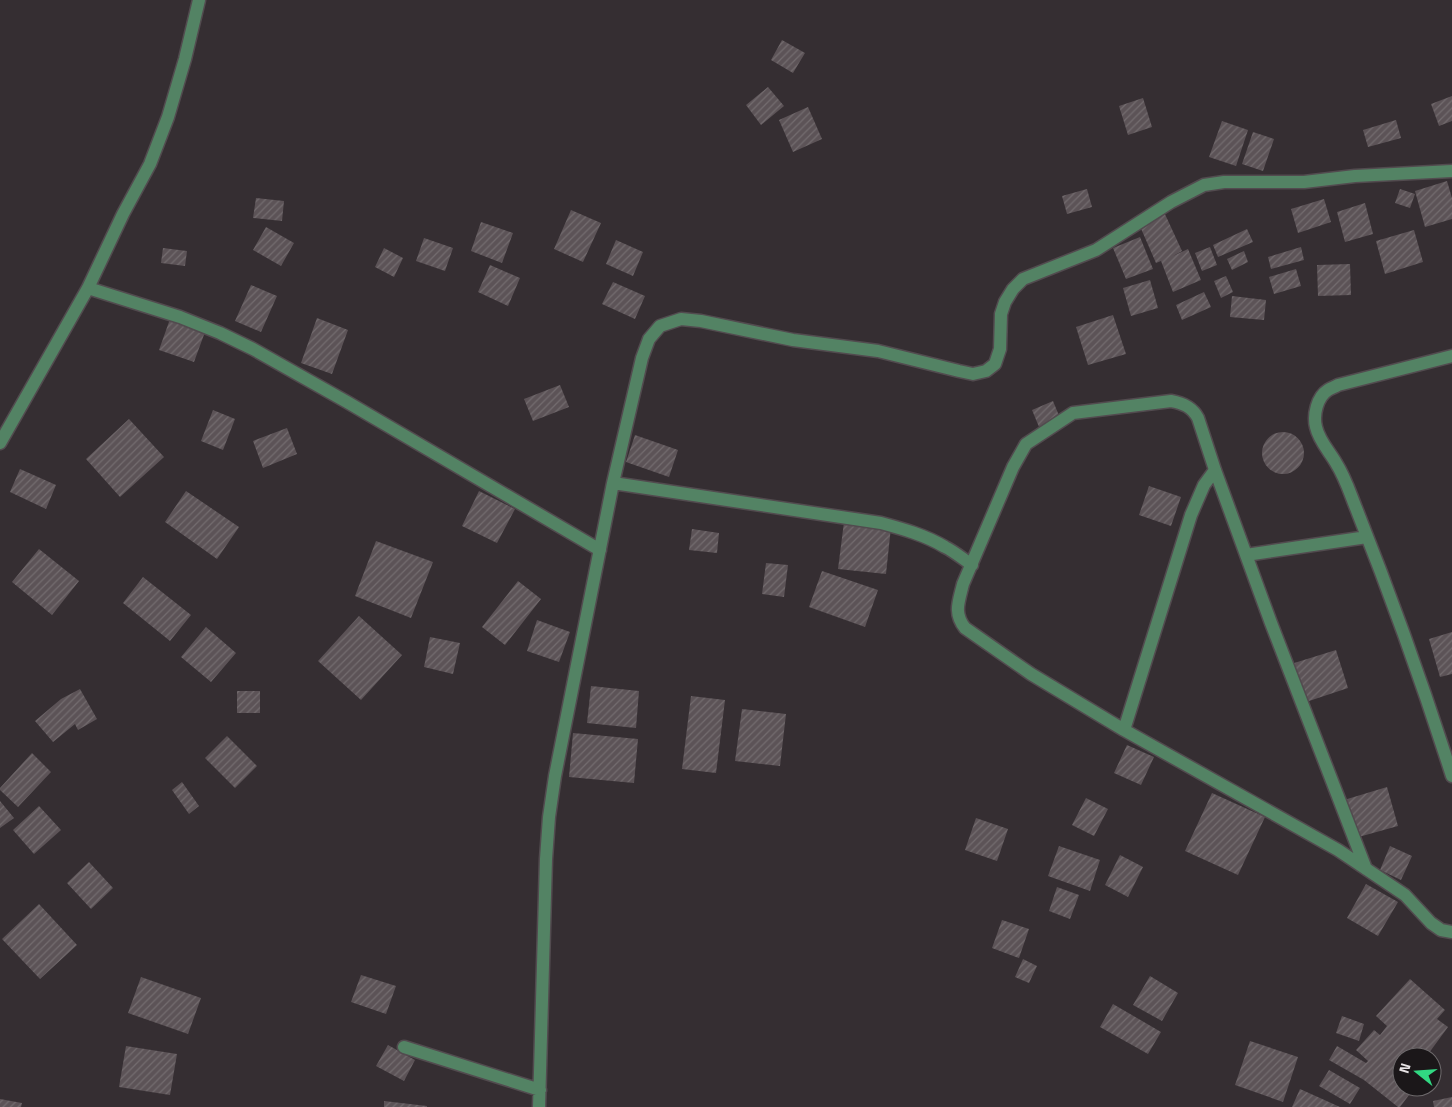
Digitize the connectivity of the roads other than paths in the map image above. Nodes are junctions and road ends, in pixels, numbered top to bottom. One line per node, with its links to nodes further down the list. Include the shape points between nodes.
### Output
1 (198, 0): 3 (street, via 168,117 150,164)
2 (1452, 171): 7 (street, via 1304,182 1204,185 1096,250 1023,279 1005,302 1000,349 995,364 986,371 973,374 878,351 793,340 701,322 681,319 660,326 649,339 642,358)
3 (88, 288): 5 (street); 9 (street, via 180,317 253,349)
4 (1452, 356): 8 (street, via 1338,385 1326,391 1318,403 1314,416 1316,428 1338,465)
5 (0, 443)
6 (1215, 470): 10 (street); 11 (street, via 1195,412 1180,402 1073,413 1026,444); 12 (street, via 1204,485 1191,515)
7 (613, 483): 9 (street); 11 (street, via 881,523 930,539)
8 (1367, 537): 10 (street); 13 (street)
9 (600, 550): 17 (street, via 548,817)
10 (1246, 555): 14 (street)
11 (972, 565): 12 (street, via 958,603 960,622 965,628 1031,674)
12 (1124, 730): 14 (street, via 1338,850)
13 (1452, 776)
14 (1366, 869): 15 (street, via 1405,895 1441,930)
15 (1452, 932)
16 (404, 1047): 17 (street)
17 (540, 1090): 18 (street)
18 (539, 1107)

